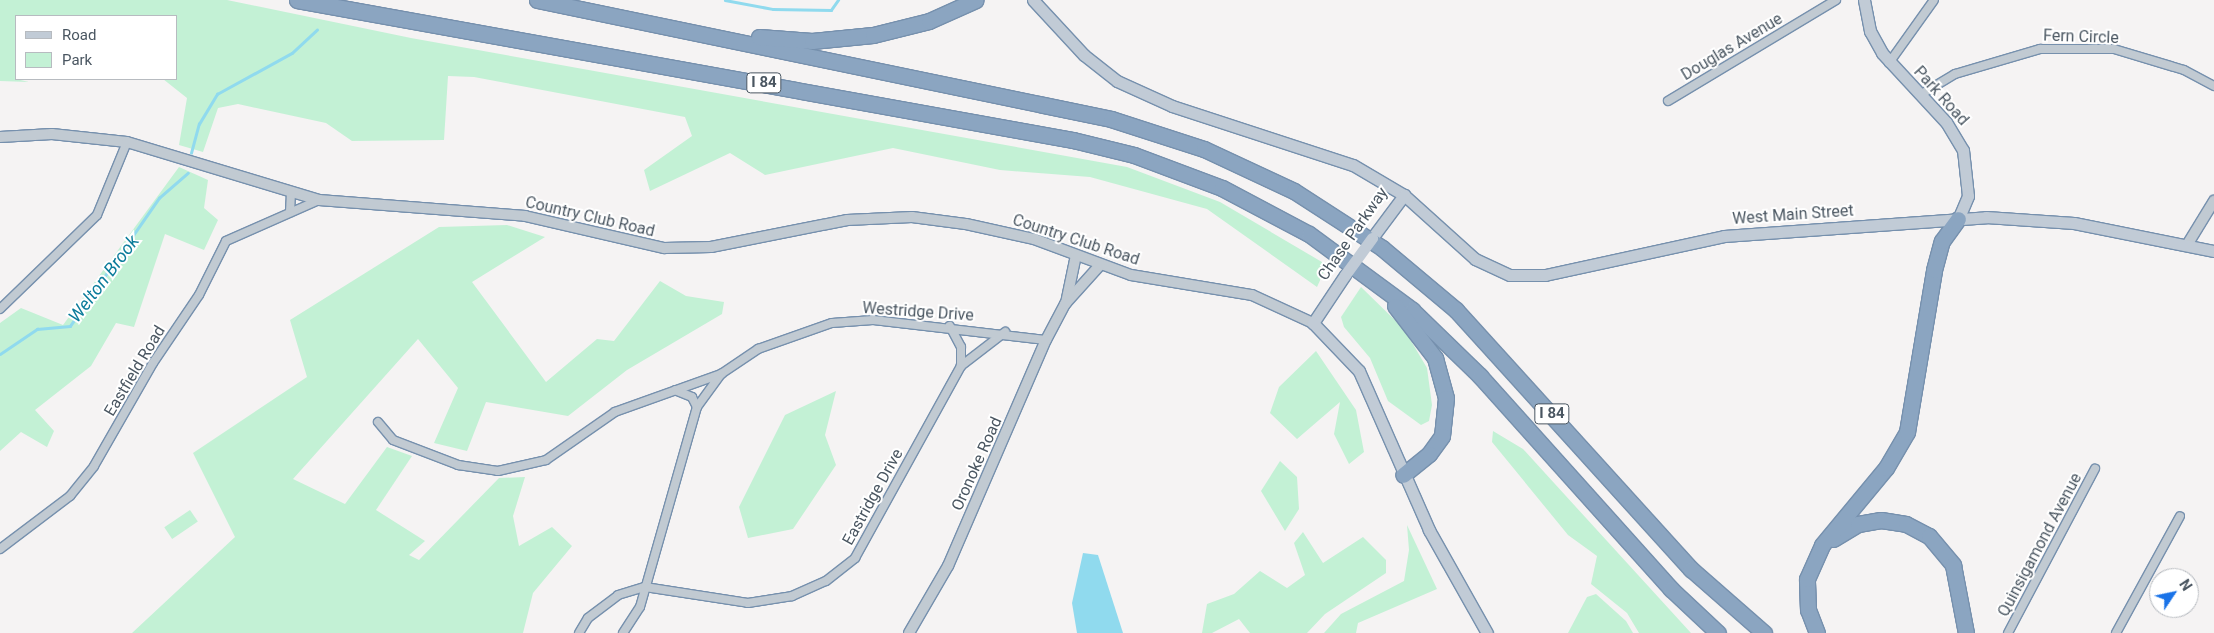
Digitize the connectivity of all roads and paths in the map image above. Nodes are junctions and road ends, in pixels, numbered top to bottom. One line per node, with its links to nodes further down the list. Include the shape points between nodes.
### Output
1 (283, 0): 9 (highway)
2 (297, 0): 9 (highway, I 84)
3 (537, 0): 10 (highway, I 84)
4 (976, 0): 10 (highway, via 892,32 812,41)
5 (1033, 0): 18 (main road, Chase Parkway, via 1084,55 1133,90 1172,106 1334,156)
6 (1836, 0): 14 (street, Douglas Avenue)
7 (1864, 0): 11 (main road, Park Road, via 1870,31)
8 (1934, 0): 11 (street)
9 (334, 7): 23 (highway, I 84, via 1095,144 1194,176)
10 (587, 10): 51 (highway, I 84, via 1111,119 1204,149 1294,191 1382,248 1456,310 1692,569)
11 (1889, 62): 13 (main road, Park Road)
12 (2214, 86): 13 (street, Fern Circle, via 2184,70 2114,49 2040,49 1955,74)
13 (1920, 95): 22 (main road, Park Road, via 1946,122 1964,150 1968,196)
14 (1668, 101)
15 (0, 137): 16 (street, Country Club Road, via 52,134)
16 (127, 142): 17 (street, Country Club Road); 29 (street, via 97,215)
17 (291, 191): 19 (street, Country Club Road); 21 (street)
18 (1404, 195): 22 (main road, West Main Street, via 1475,259 1522,276 1715,237); 30 (main road, Chase Parkway, bridge)
19 (319, 200): 21 (street, Eastfield Road); 26 (street, Country Club Road, via 525,216 664,248 711,247 817,223 912,218 1020,235)
20 (2214, 201): 24 (street)
21 (290, 212): 42 (street, Eastfield Road, via 226,241 199,295 153,363 94,466 70,496)
22 (1958, 219): 24 (main road, West Main Street, via 2057,220); 43 (highway, via 1942,241 1934,270 1907,432 1886,468 1822,545)
23 (1309, 234): 40 (highway, via 1396,307 1440,370 1446,405 1442,436 1430,454); 50 (highway, I 84, via 1363,270 1434,330 1648,565)
24 (2187, 245): 25 (main road, West Main Street)
25 (2214, 251)
26 (1076, 255): 27 (street, Country Club Road); 28 (street, Oronoke Road)
27 (1100, 265): 28 (street, Oronoke Road); 30 (street, Country Club Road, via 1146,278 1252,295)
28 (1065, 304): 33 (street, Oronoke Road)
29 (0, 309)
30 (1313, 323): 40 (main road, via 1359,371)
31 (950, 326): 32 (street, Westridge Drive); 34 (street, via 962,347); 35 (street, Westridge Drive, via 872,320 832,324 758,348)
32 (1005, 332): 33 (street, Westridge Drive); 34 (street, Eastridge Drive)
33 (1046, 340): 48 (street, Oronoke Road, via 948,566)
34 (961, 366): 44 (street, Eastridge Drive, via 854,558 826,581 792,596 748,603)
35 (721, 374): 36 (street); 37 (street, Westridge Drive)
36 (676, 390): 37 (street, via 692,397); 38 (street, via 615,412 546,460 498,471 458,465 393,440)
37 (697, 407): 44 (street, Westridge Drive)
38 (378, 422)
39 (2095, 469): 45 (street, Quinsigamond Avenue)
40 (1404, 474): 49 (main road, via 1443,557)
41 (2180, 516): 55 (street)
42 (0, 549)
43 (1807, 579): 52 (highway, via 1808,610); 53 (highway, via 1816,558 1847,529 1875,521 1906,524 1929,536 1947,554 1957,577)
44 (645, 587): 46 (street, Eastridge Drive, via 618,595 588,618); 47 (street, Westridge Drive, via 640,607)
45 (2010, 630): 54 (street)
46 (579, 633)
47 (623, 633)
48 (909, 633)
49 (1487, 633)
50 (1718, 633)
51 (1764, 633)
52 (1817, 633)
53 (1966, 633)
54 (2019, 633)
55 (2116, 633)

